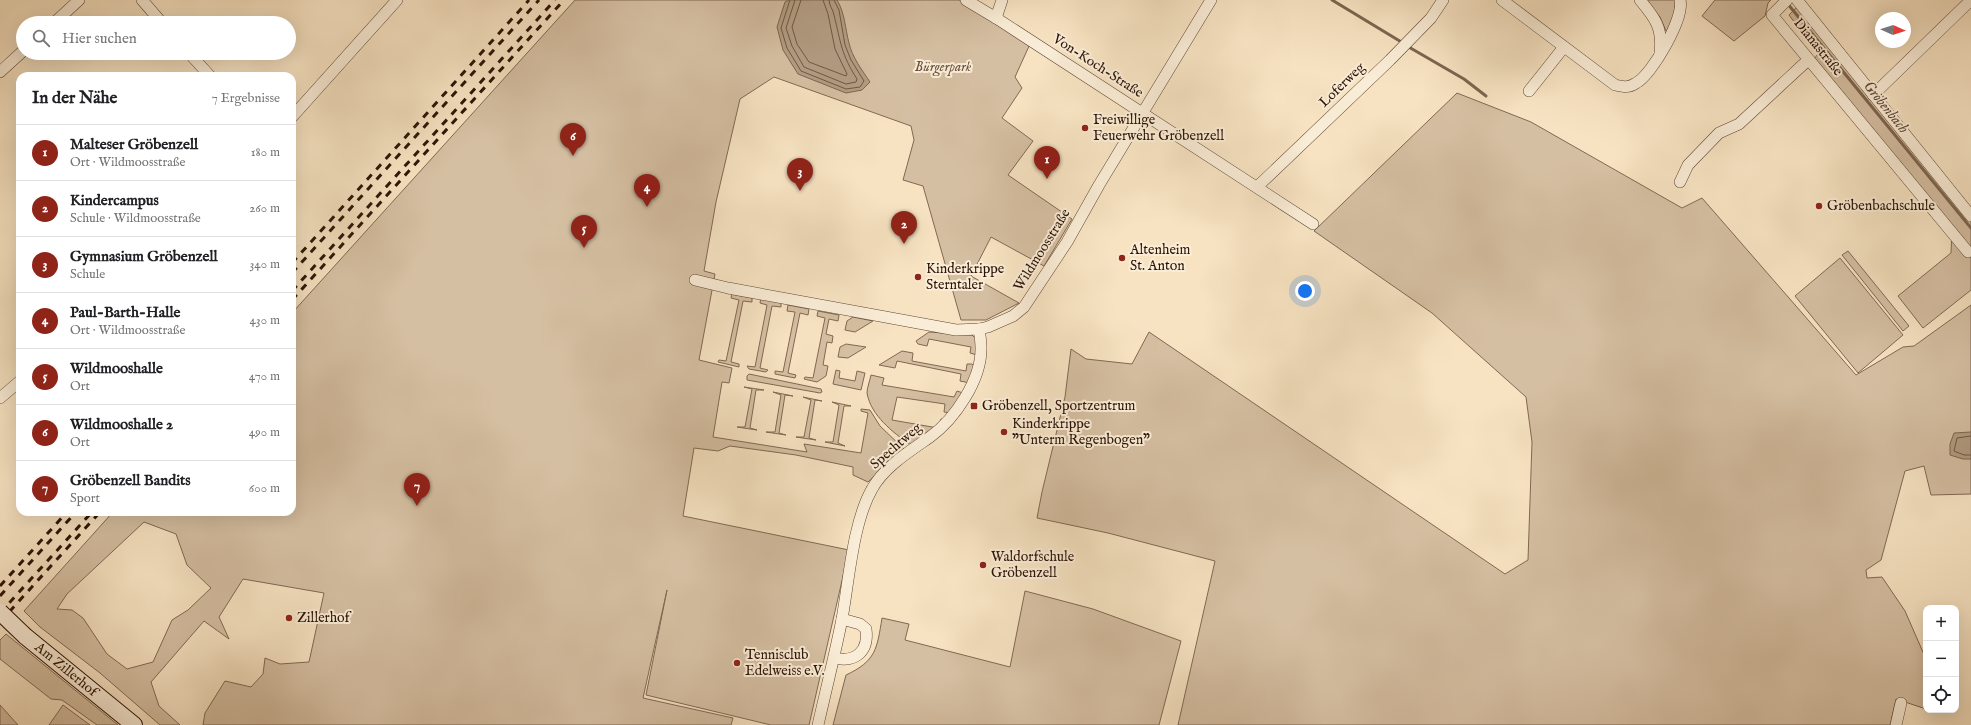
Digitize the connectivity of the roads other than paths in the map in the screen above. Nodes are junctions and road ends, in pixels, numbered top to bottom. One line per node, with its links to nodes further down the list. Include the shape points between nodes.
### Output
1 (79, 0): 14 (street)
2 (142, 0): 15 (street)
3 (397, 0): 26 (street)
4 (966, 0): 16 (street, Von-Koch-Straße)
5 (1002, 0): 16 (street)
6 (1211, 0): 27 (street, Wildmoosstraße)
7 (1443, 0): 29 (street, Loferweg, via 1430,18 1390,60)
8 (1502, 0): 17 (street)
9 (1640, 0): 18 (street, via 1654,17 1659,28)
10 (1680, 0): 18 (street, via 1682,7 1675,27)
11 (1797, 0): 25 (street)
12 (1971, 0): 25 (street)
13 (1782, 5): 21 (street, Dianastraße, via 1772,15)
14 (62, 16)
15 (156, 16)
16 (996, 18): 27 (street, Von-Koch-Straße)
17 (1564, 47): 18 (street, via 1615,85 1626,87 1637,83); 24 (street)
18 (1659, 56)
19 (16, 57): 22 (street)
20 (195, 60): 23 (street)
21 (1808, 60): 28 (street, via 1739,124 1719,133 1688,165); 32 (street, Dianastraße)
22 (0, 72)
23 (206, 72)
24 (1529, 91)
25 (1873, 95): 30 (street)
26 (296, 113)
27 (1143, 113): 29 (street, Von-Koch-Straße); 34 (street, Wildmoosstraße, via 1067,242 1024,307 1013,316)
28 (1680, 182)
29 (1257, 187): 31 (street, Von-Koch-Straße)
30 (1971, 216)
31 (1313, 224)
32 (1968, 252)
33 (695, 280): 34 (street, Wildmoosstraße, via 948,328)
34 (979, 329): 38 (street, Spechtweg, via 979,361 970,388 961,404 950,419 888,469 872,488 860,517)
35 (16, 384): 36 (street)
36 (0, 398)
37 (0, 612): 41 (street, Am Zillerhof, bridge, via 25,636)
38 (842, 619): 39 (street, Spechtweg); 39 (street, via 860,624 866,629 867,640 862,651 856,656 843,660)
39 (834, 658): 42 (street, Spechtweg)
40 (1901, 703): 43 (street)
41 (134, 725)
42 (818, 725)
43 (1896, 725)

